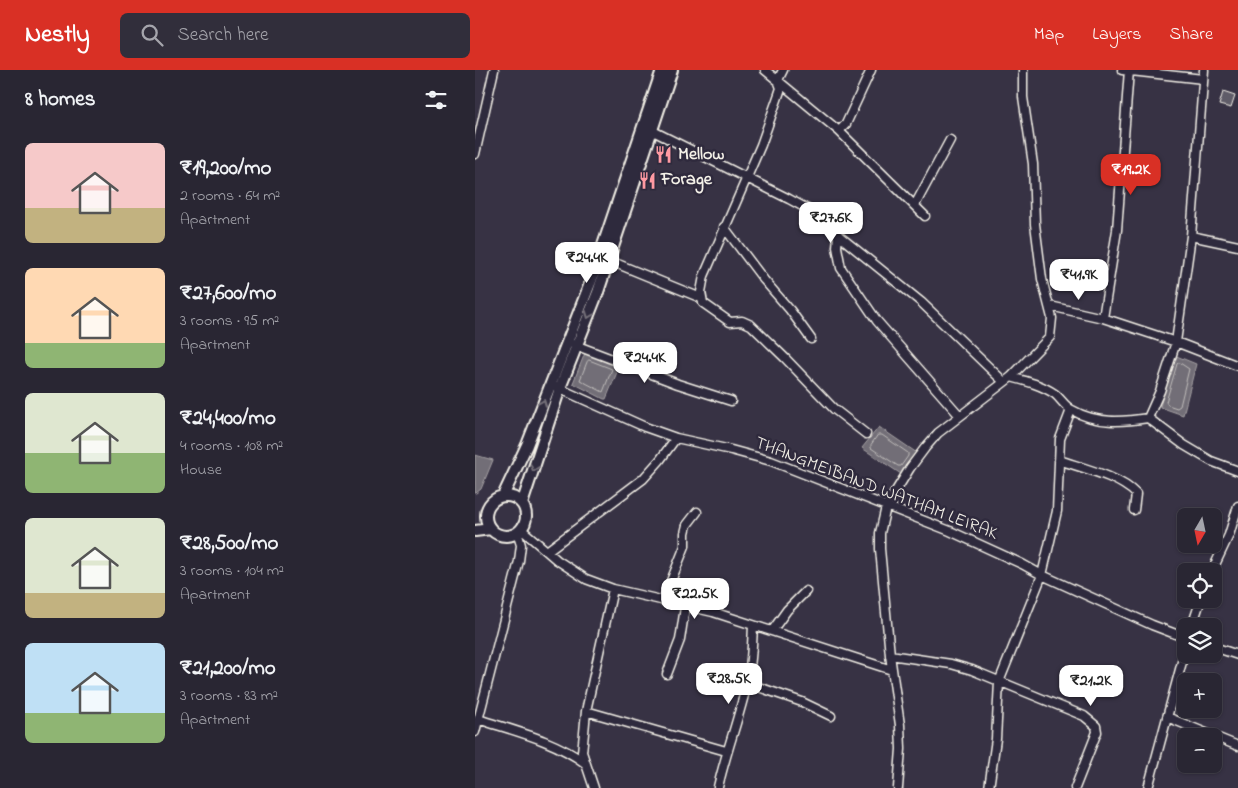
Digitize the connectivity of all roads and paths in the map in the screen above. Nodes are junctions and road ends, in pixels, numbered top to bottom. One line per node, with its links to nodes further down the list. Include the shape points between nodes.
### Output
1 (493, 70): 16 (street)
2 (663, 70): 13 (main road)
3 (672, 70): 13 (main road)
4 (765, 70): 12 (street)
5 (783, 70): 12 (street)
6 (871, 70): 14 (street, via 846,124)
7 (1023, 70): 26 (street, via 1023,97 1033,164 1035,224)
8 (1122, 70): 9 (street)
9 (1129, 70): 11 (street); 27 (street, via 1117,230)
10 (1204, 70): 11 (street)
11 (1203, 79): 22 (street)
12 (779, 80): 14 (street); 17 (street, via 779,94)
13 (647, 128): 17 (street); 24 (main road); 30 (main road, via 597,264)
14 (839, 131): 18 (street)
15 (950, 140): 18 (street)
16 (475, 154)
17 (746, 178): 20 (street); 21 (street, via 815,213)
18 (915, 206): 19 (street)
19 (925, 216)
20 (724, 227): 25 (street, via 704,276); 28 (street)
21 (838, 235): 33 (street, via 921,302); 37 (street, via 841,268 846,276 877,321)
22 (1191, 236): 23 (street); 29 (street)
23 (1238, 246)
24 (608, 260): 25 (street); 30 (main road, one-way to 30)
25 (701, 298): 39 (street, via 707,307 730,322 741,321 751,325 834,409)
26 (1049, 306): 27 (street); 32 (street, via 1053,318 1050,337)
27 (1103, 318): 29 (street)
28 (811, 339)
29 (1176, 342): 31 (street); 38 (street)
30 (572, 344): 34 (main road); 35 (street)
31 (1238, 366)
32 (1011, 377): 33 (street); 36 (street, via 1049,390)
33 (1004, 382): 37 (street)
34 (555, 386): 40 (street, THANGMEIBAND WATHAM LEIRAK, via 626,420); 43 (main road, one-way to 34); 44 (main road, one-way to 44)
35 (731, 401)
36 (1071, 410): 38 (street, via 1098,420 1115,422); 41 (street, via 1060,439)
37 (960, 416): 46 (street, via 925,448)
38 (1148, 418): 42 (street, via 1211,461)
39 (866, 434)
40 (676, 438): 46 (street, THANGMEIBAND WATHAM LEIRAK, via 771,461); 54 (street, via 643,479)
41 (1059, 460): 47 (street, via 1100,473 1130,488 1136,494); 56 (street, via 1057,511)
42 (1238, 471)
43 (503, 496): 44 (main road, via 511,496); 49 (main road, via 489,506)
44 (522, 504): 53 (main road, via 526,517)
45 (1238, 506): 55 (street)
46 (886, 507): 56 (street, THANGMEIBAND WATHAM LEIRAK, via 957,535); 65 (street, via 880,549)
47 (1134, 510)
48 (697, 512): 59 (street, via 687,525 685,546)
49 (487, 513): 50 (main road); 51 (main road)
50 (475, 515)
51 (491, 528): 52 (main road); 53 (main road, via 505,536)
52 (475, 531)
53 (519, 531): 54 (street); 75 (street, via 519,561)
54 (547, 551): 57 (street, via 586,579)
55 (1216, 563)
56 (1041, 575): 63 (street, THANGMEIBAND WATHAM LEIRAK); 70 (street)
57 (613, 589): 59 (street); 72 (street)
58 (806, 591): 62 (street)
59 (663, 601): 60 (street)
60 (685, 607): 61 (street); 69 (street, via 680,640)
61 (753, 625): 62 (street); 71 (street)
62 (772, 631): 68 (street)
63 (1177, 635)
64 (1222, 650): 66 (street)
65 (889, 655): 68 (street); 70 (street, via 951,664)
66 (1238, 655)
67 (1182, 663): 74 (street)
68 (893, 670): 82 (street, via 901,748)
69 (667, 674)
70 (999, 682): 83 (street); 84 (street, via 1084,716 1096,726 1097,732)
71 (747, 683): 73 (street); 78 (street)
72 (587, 711): 78 (street); 79 (street)
73 (831, 716)
74 (1167, 717): 77 (street); 85 (street)
75 (478, 719): 76 (street); 79 (street, via 560,748)
76 (475, 732)
77 (1238, 746)
78 (726, 751): 80 (street)
79 (585, 763): 81 (street)
80 (718, 787)
81 (594, 788)
82 (898, 788)
83 (989, 788)
84 (1075, 788)
85 (1148, 788)

